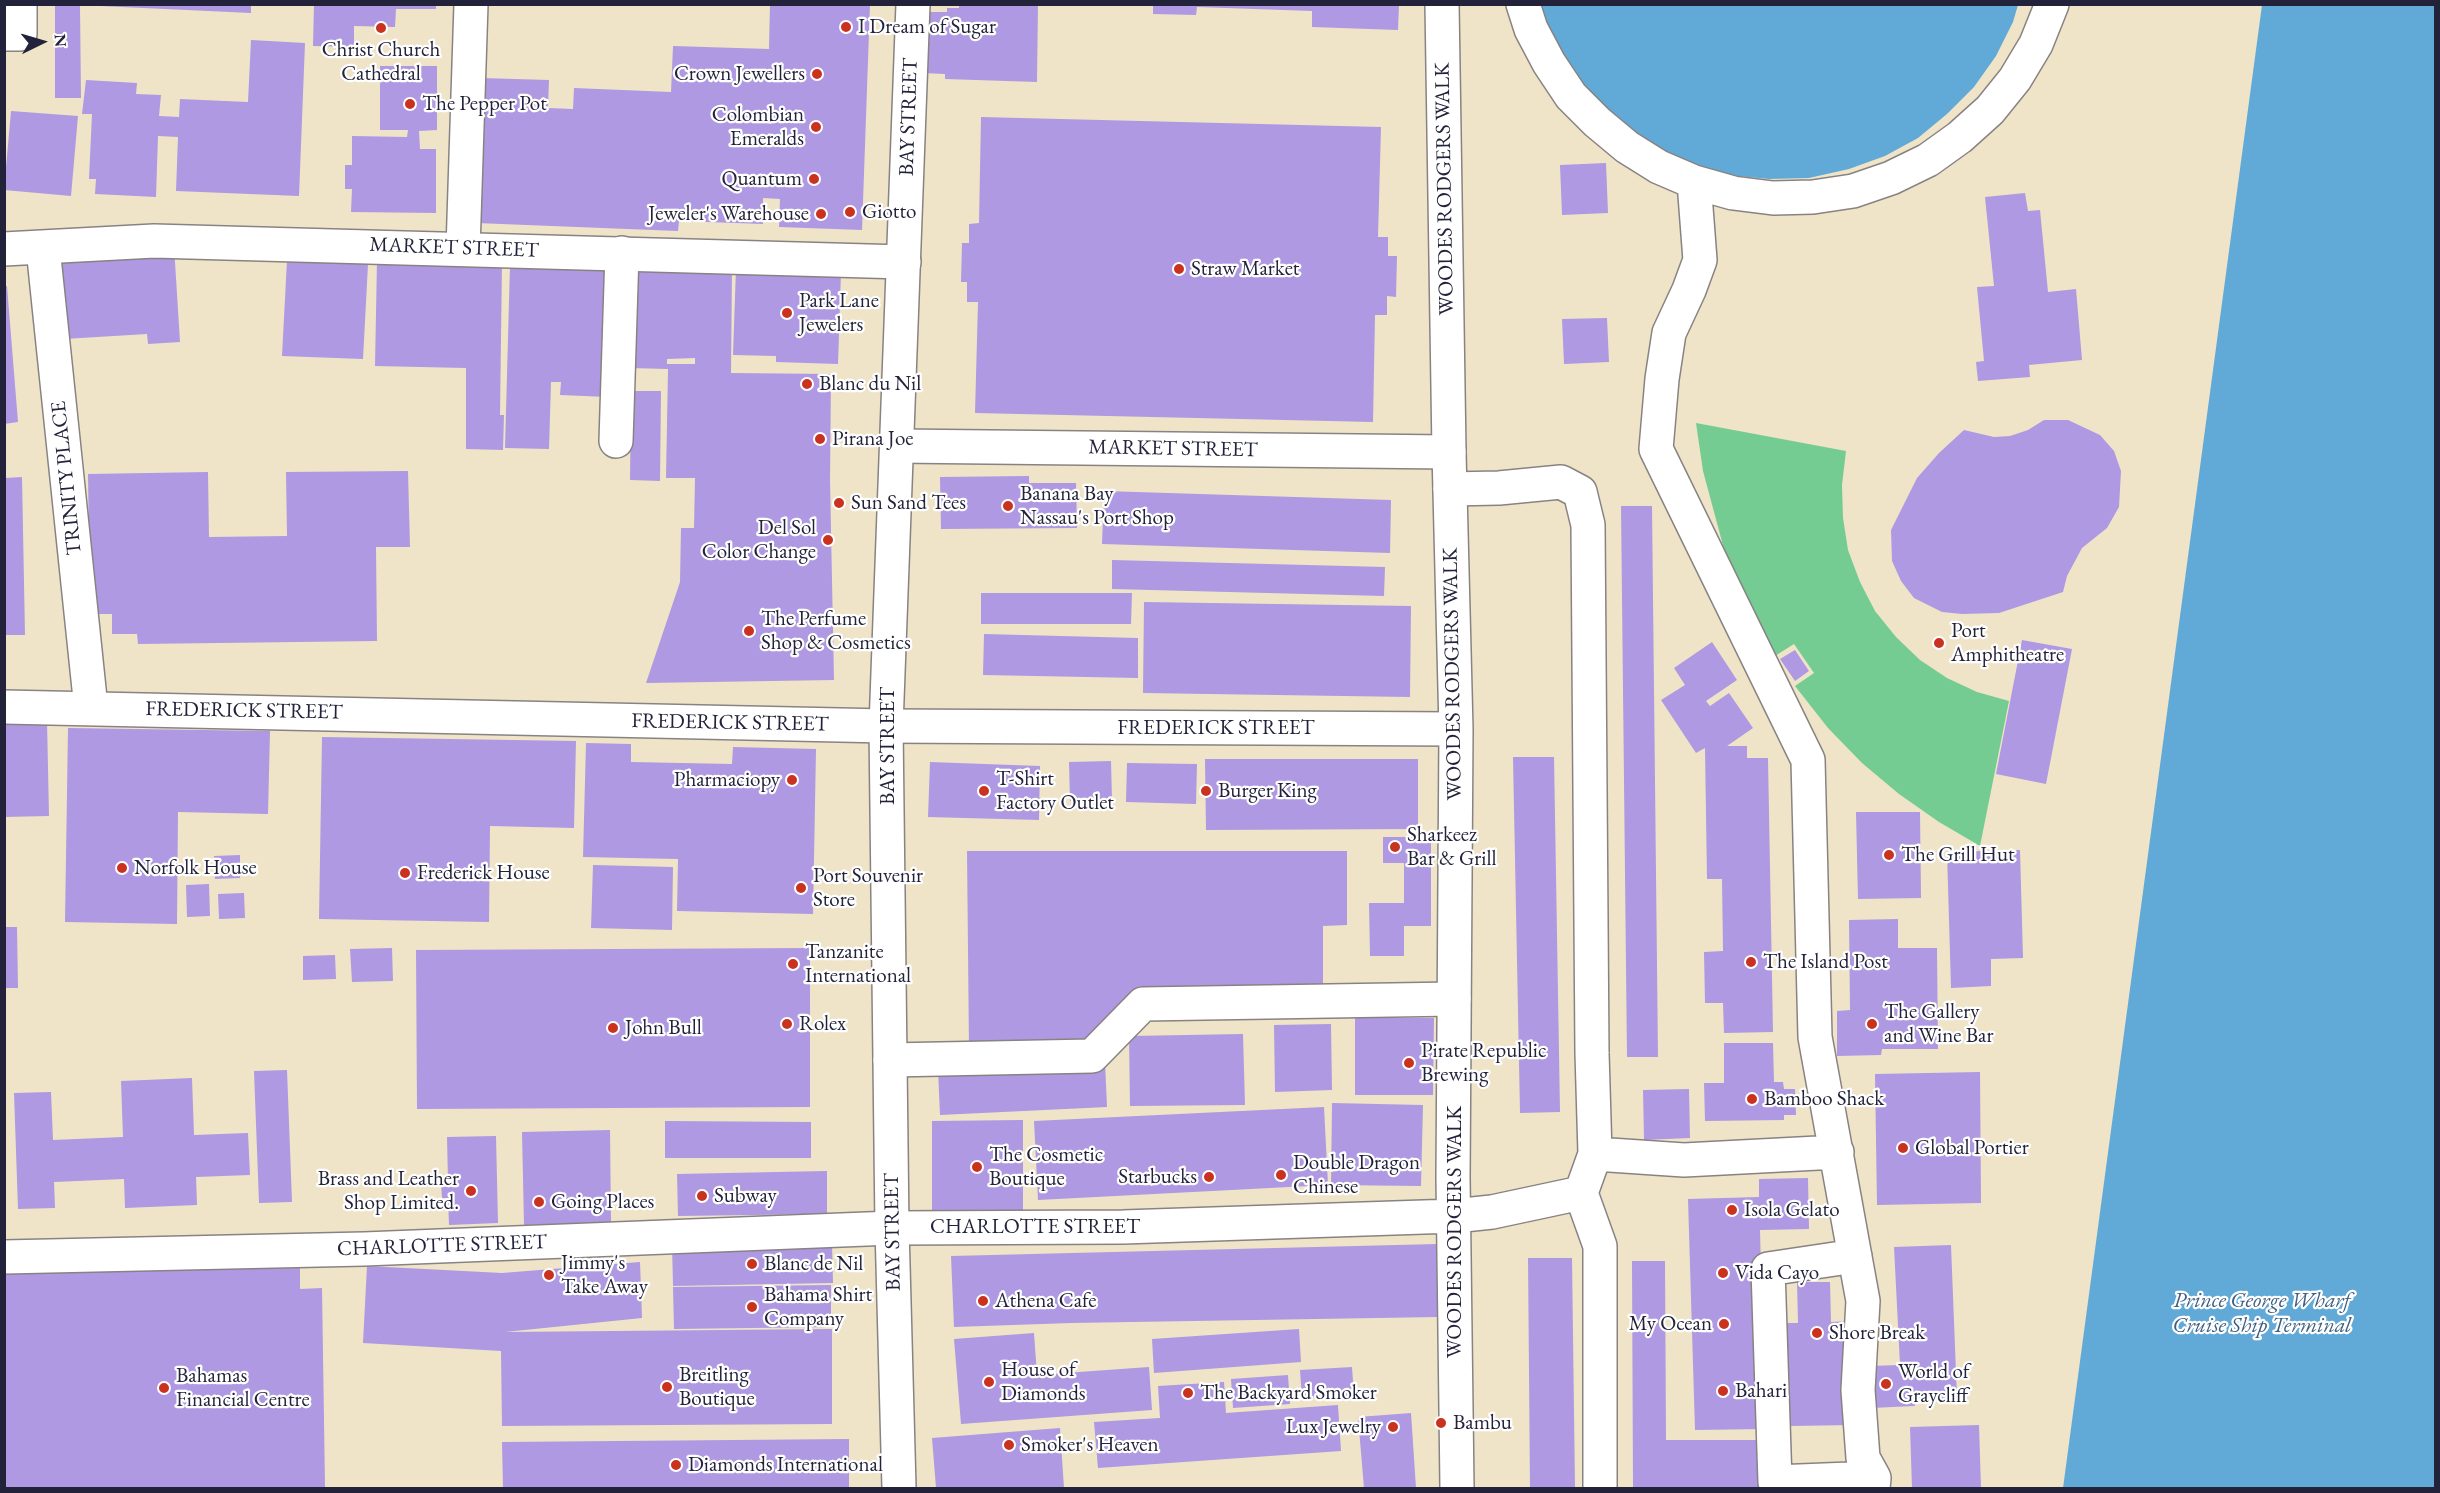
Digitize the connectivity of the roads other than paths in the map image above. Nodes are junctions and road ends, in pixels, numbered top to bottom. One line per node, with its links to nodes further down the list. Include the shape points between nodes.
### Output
1 (20, 4): 7 (main road, via 20,34)
2 (471, 4): 11 (main road)
3 (913, 4): 13 (main road, BAY STREET)
4 (1442, 4): 16 (main road, WOODES RODGERS WALK)
5 (1523, 4): 8 (main road, via 1549,63 1571,96 1627,147)
6 (2052, 4): 8 (main road, via 2036,44 2015,79 1990,110 1928,160 1852,191 1813,197 1733,193)
7 (4, 34)
8 (1694, 182): 24 (main road, via 1700,260 1669,333 1656,449 1808,760 1815,1037)
9 (43, 248): 10 (main road, MARKET STREET); 11 (main road, MARKET STREET, via 154,241); 19 (main road, TRINITY PLACE)
10 (4, 249)
11 (463, 249): 12 (main road, MARKET STREET)
12 (622, 253): 13 (main road, MARKET STREET); 14 (main road)
13 (904, 262): 15 (main road, BAY STREET)
14 (616, 441)
15 (897, 446): 16 (main road, MARKET STREET); 20 (main road, BAY STREET)
16 (1449, 452): 17 (main road, WOODES RODGERS WALK)
17 (1450, 489): 21 (main road, WOODES RODGERS WALK); 25 (main road, via 1561,482 1581,492 1588,525)
18 (4, 707): 19 (main road, FREDERICK STREET)
19 (91, 708): 20 (main road, FREDERICK STREET)
20 (886, 726): 21 (main road, FREDERICK STREET); 23 (main road, BAY STREET)
21 (1456, 729): 22 (main road, WOODES RODGERS WALK)
22 (1454, 999): 23 (main road, via 1143,1004 1092,1056); 27 (main road, WOODES RODGERS WALK)
23 (890, 1060): 28 (main road, BAY STREET)
24 (1837, 1152): 25 (main road, via 1684,1160); 29 (main road)
25 (1595, 1154): 26 (main road)
26 (1581, 1193): 27 (main road, CHARLOTTE STREET); 35 (main road, via 1600,1246)
27 (1454, 1216): 28 (main road, CHARLOTTE STREET, via 1123,1227); 34 (main road, WOODES RODGERS WALK)
28 (892, 1228): 30 (main road, CHARLOTTE STREET, via 364,1249); 33 (main road, BAY STREET)
29 (1855, 1256): 31 (main road, via 1863,1301 1858,1390 1863,1458); 32 (main road, via 1768,1269)
30 (4, 1257)
31 (1874, 1483): 32 (main road)
32 (1773, 1485)
33 (899, 1488)
34 (1457, 1488)
35 (1600, 1488)

